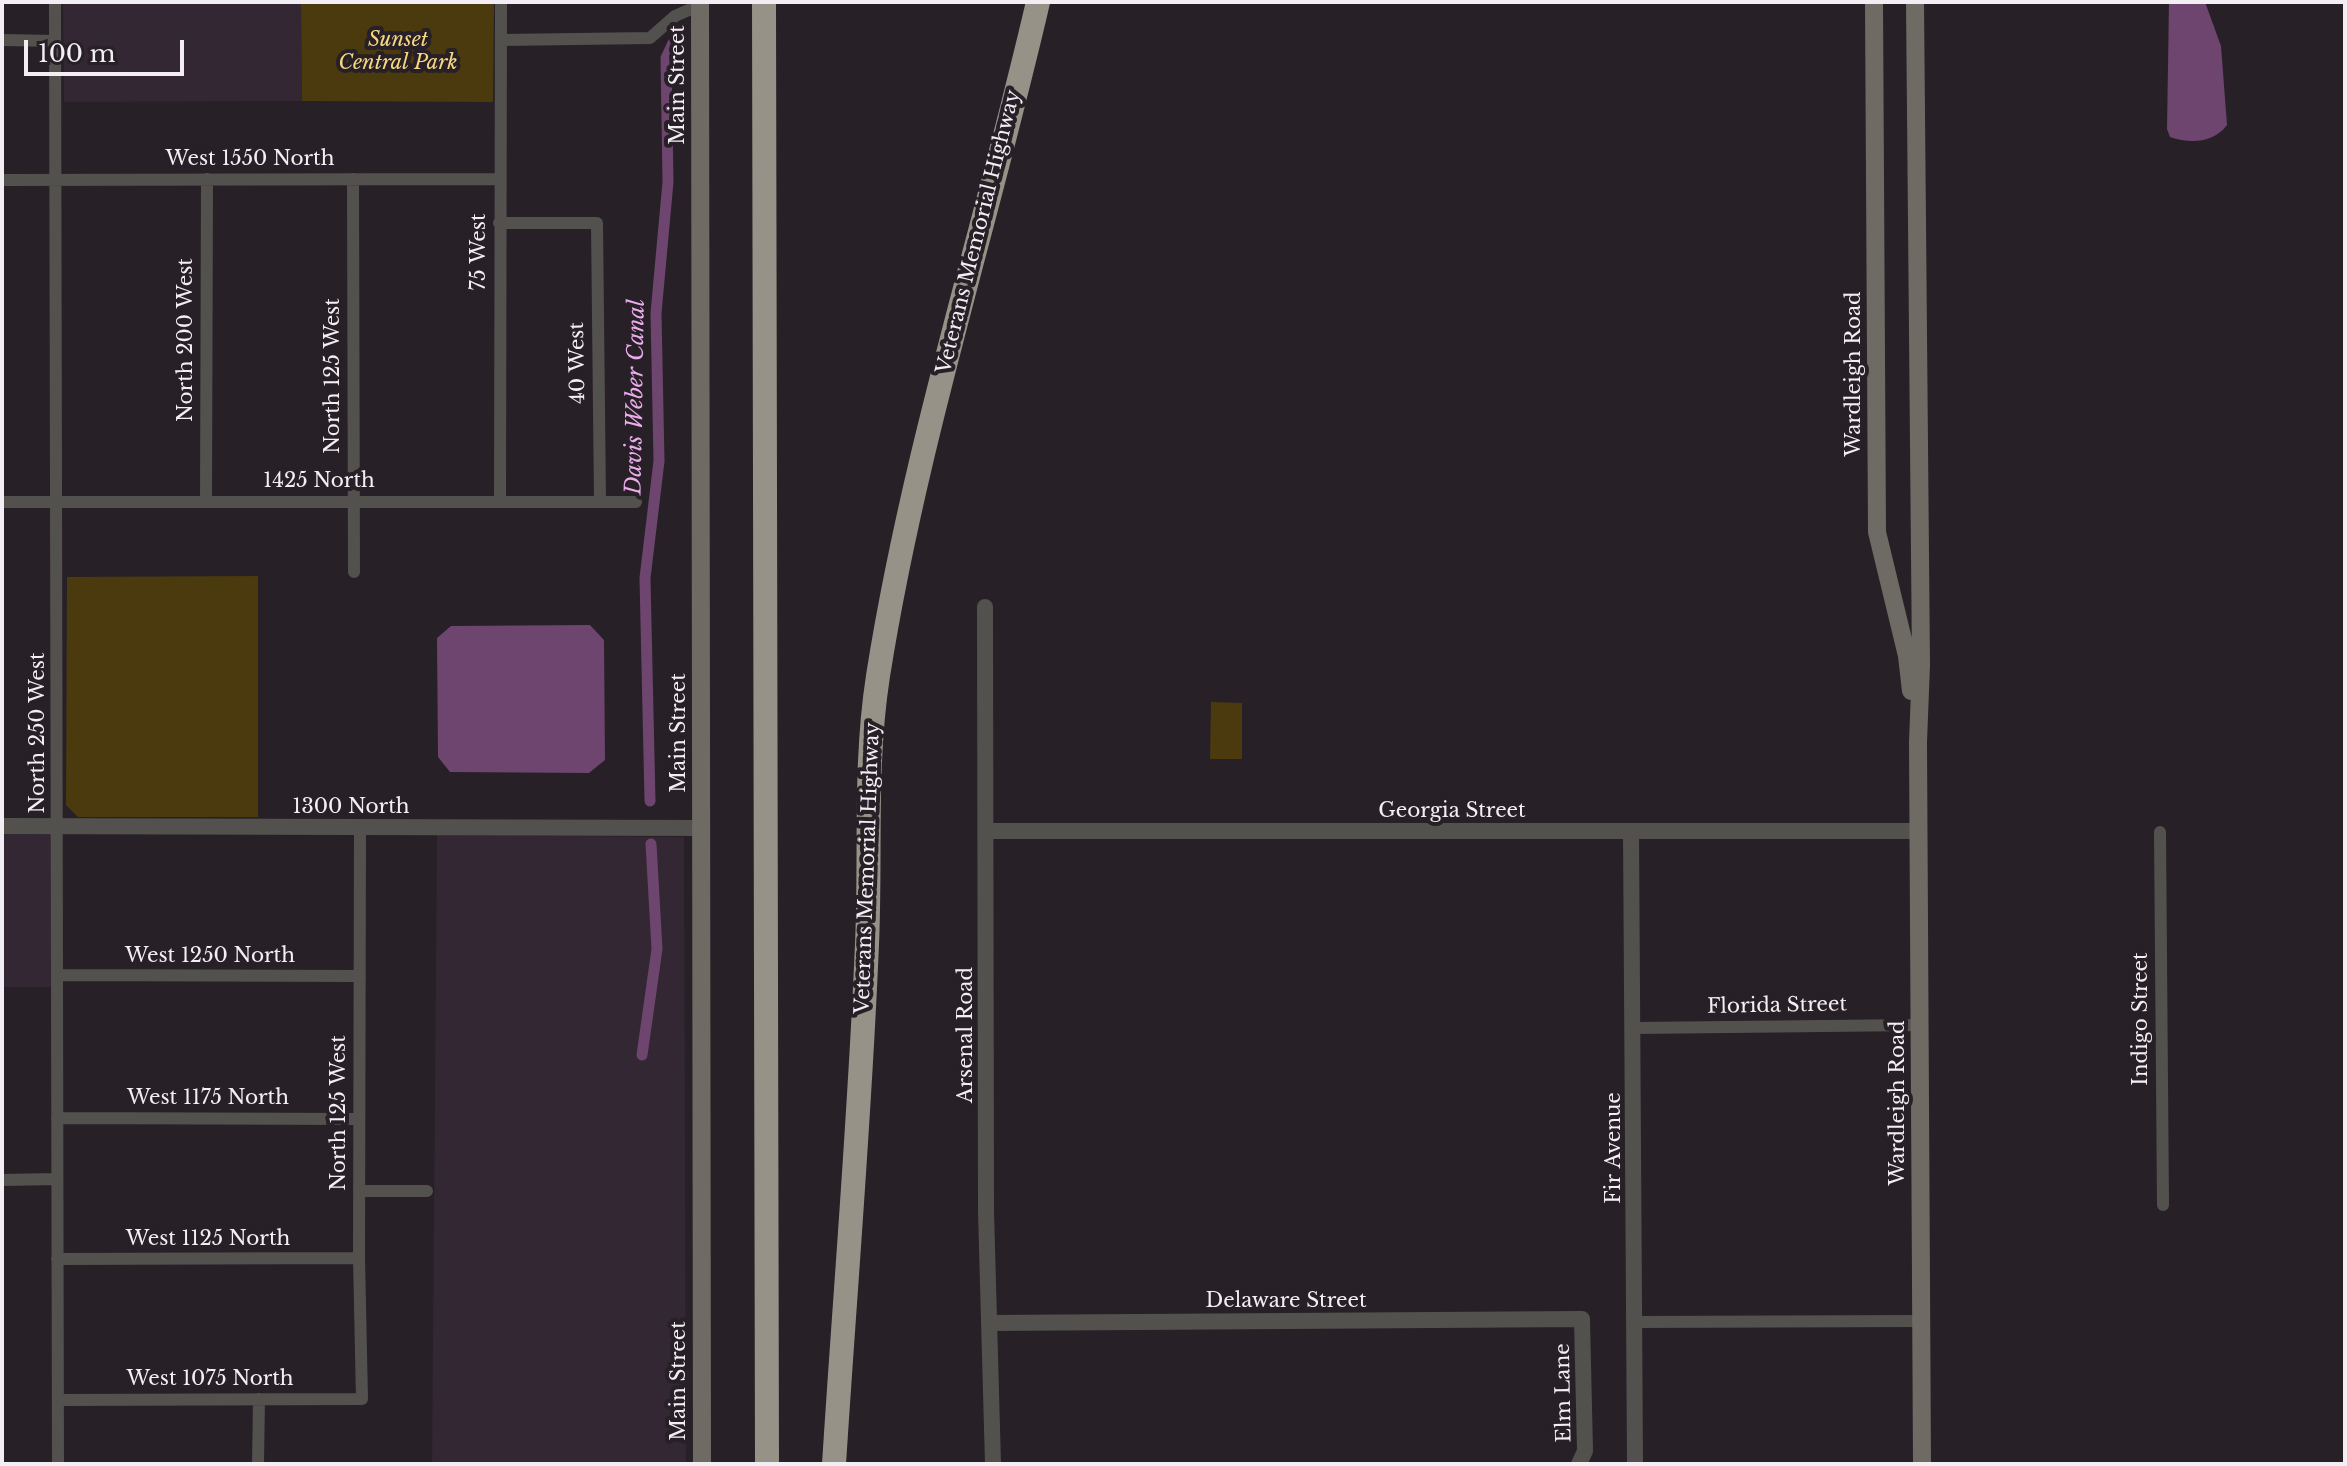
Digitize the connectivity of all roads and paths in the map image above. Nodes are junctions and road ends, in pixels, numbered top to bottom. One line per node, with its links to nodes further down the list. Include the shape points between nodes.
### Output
1 (55, 2): 10 (street, North 250 West)
2 (501, 2): 9 (street, 75 West)
3 (764, 2): 59 (highway)
4 (1038, 2): 48 (highway, Veterans Memorial Highway, via 895,574 877,679 867,762 868,941)
5 (1874, 2): 26 (main road, Wardleigh Road, via 1877,532 1907,656)
6 (1915, 2): 26 (main road, Wardleigh Road)
7 (700, 4): 9 (street, via 675,16 650,38); 30 (main road, Main Street)
8 (2, 40): 10 (street)
9 (501, 40): 13 (street, 75 West)
10 (55, 41): 15 (street, North 250 West)
11 (207, 179): 12 (street, West 1550 North); 15 (street, West 1550 North); 17 (street, North 200 West)
12 (353, 179): 13 (street, West 1550 North); 18 (street, North 125 West)
13 (499, 179): 16 (street, 75 West)
14 (2, 180): 15 (street, West 1550 North)
15 (55, 180): 20 (street, North 250 West)
16 (499, 223): 21 (street, 75 West); 22 (street, 40 West, via 597,223)
17 (206, 500): 18 (street, 1425 North); 20 (street, 1425 North)
18 (354, 500): 21 (street, 1425 North); 24 (street, North 125 West)
19 (2, 502): 20 (street, 1425 North)
20 (56, 502): 28 (street, North 250 West)
21 (500, 502): 22 (street, 1425 North)
22 (600, 502): 23 (street, 1425 North)
23 (636, 502)
24 (354, 572)
25 (985, 607): 31 (street, Arsenal Road)
26 (1918, 742): 33 (main road, Wardleigh Road)
27 (2, 826): 28 (street, 1300 North)
28 (58, 826): 29 (street, 1300 North); 35 (street, North 250 West)
29 (360, 827): 30 (street, 1300 North); 36 (street, North 125 West)
30 (700, 828): 58 (main road, Main Street)
31 (987, 831): 32 (street, Georgia Street); 52 (street, Arsenal Road)
32 (1631, 831): 33 (street, Georgia Street); 38 (street, Fir Avenue)
33 (1918, 831): 37 (main road, Wardleigh Road)
34 (2160, 832): 45 (street, Indigo Street)
35 (60, 975): 36 (street, West 1250 North); 39 (street, North 250 West)
36 (360, 976): 40 (street, North 125 West)
37 (1919, 1025): 38 (street, Florida Street); 50 (main road, Wardleigh Road)
38 (1634, 1028): 51 (street, Fir Avenue)
39 (57, 1118): 40 (street, West 1175 North); 41 (street, North 250 West)
40 (359, 1119): 43 (street, North 125 West)
41 (56, 1179): 42 (street); 47 (street, North 250 West)
42 (2, 1180)
43 (359, 1191): 44 (street); 46 (street, North 125 West)
44 (427, 1191)
45 (2163, 1205)
46 (359, 1258): 47 (street, West 1125 North); 54 (street, North 125 West)
47 (57, 1259): 55 (street, North 250 West)
48 (848, 1286): 60 (highway, Veterans Memorial Highway); 61 (highway)
49 (1582, 1319): 52 (street, Delaware Street); 63 (street, Elm Lane, via 1585,1451)
50 (1921, 1321): 51 (street); 65 (main road, Wardleigh Road)
51 (1634, 1322): 64 (street, Fir Avenue)
52 (989, 1323): 62 (street, Arsenal Road)
53 (259, 1399): 54 (street, West 1075 North); 55 (street, West 1075 North); 57 (street)
54 (362, 1399)
55 (58, 1400): 56 (street, North 250 West)
56 (58, 1464)
57 (258, 1464)
58 (702, 1464)
59 (767, 1464)
60 (834, 1464)
61 (848, 1464)
62 (993, 1464)
63 (1579, 1464)
64 (1635, 1464)
65 (1922, 1464)

